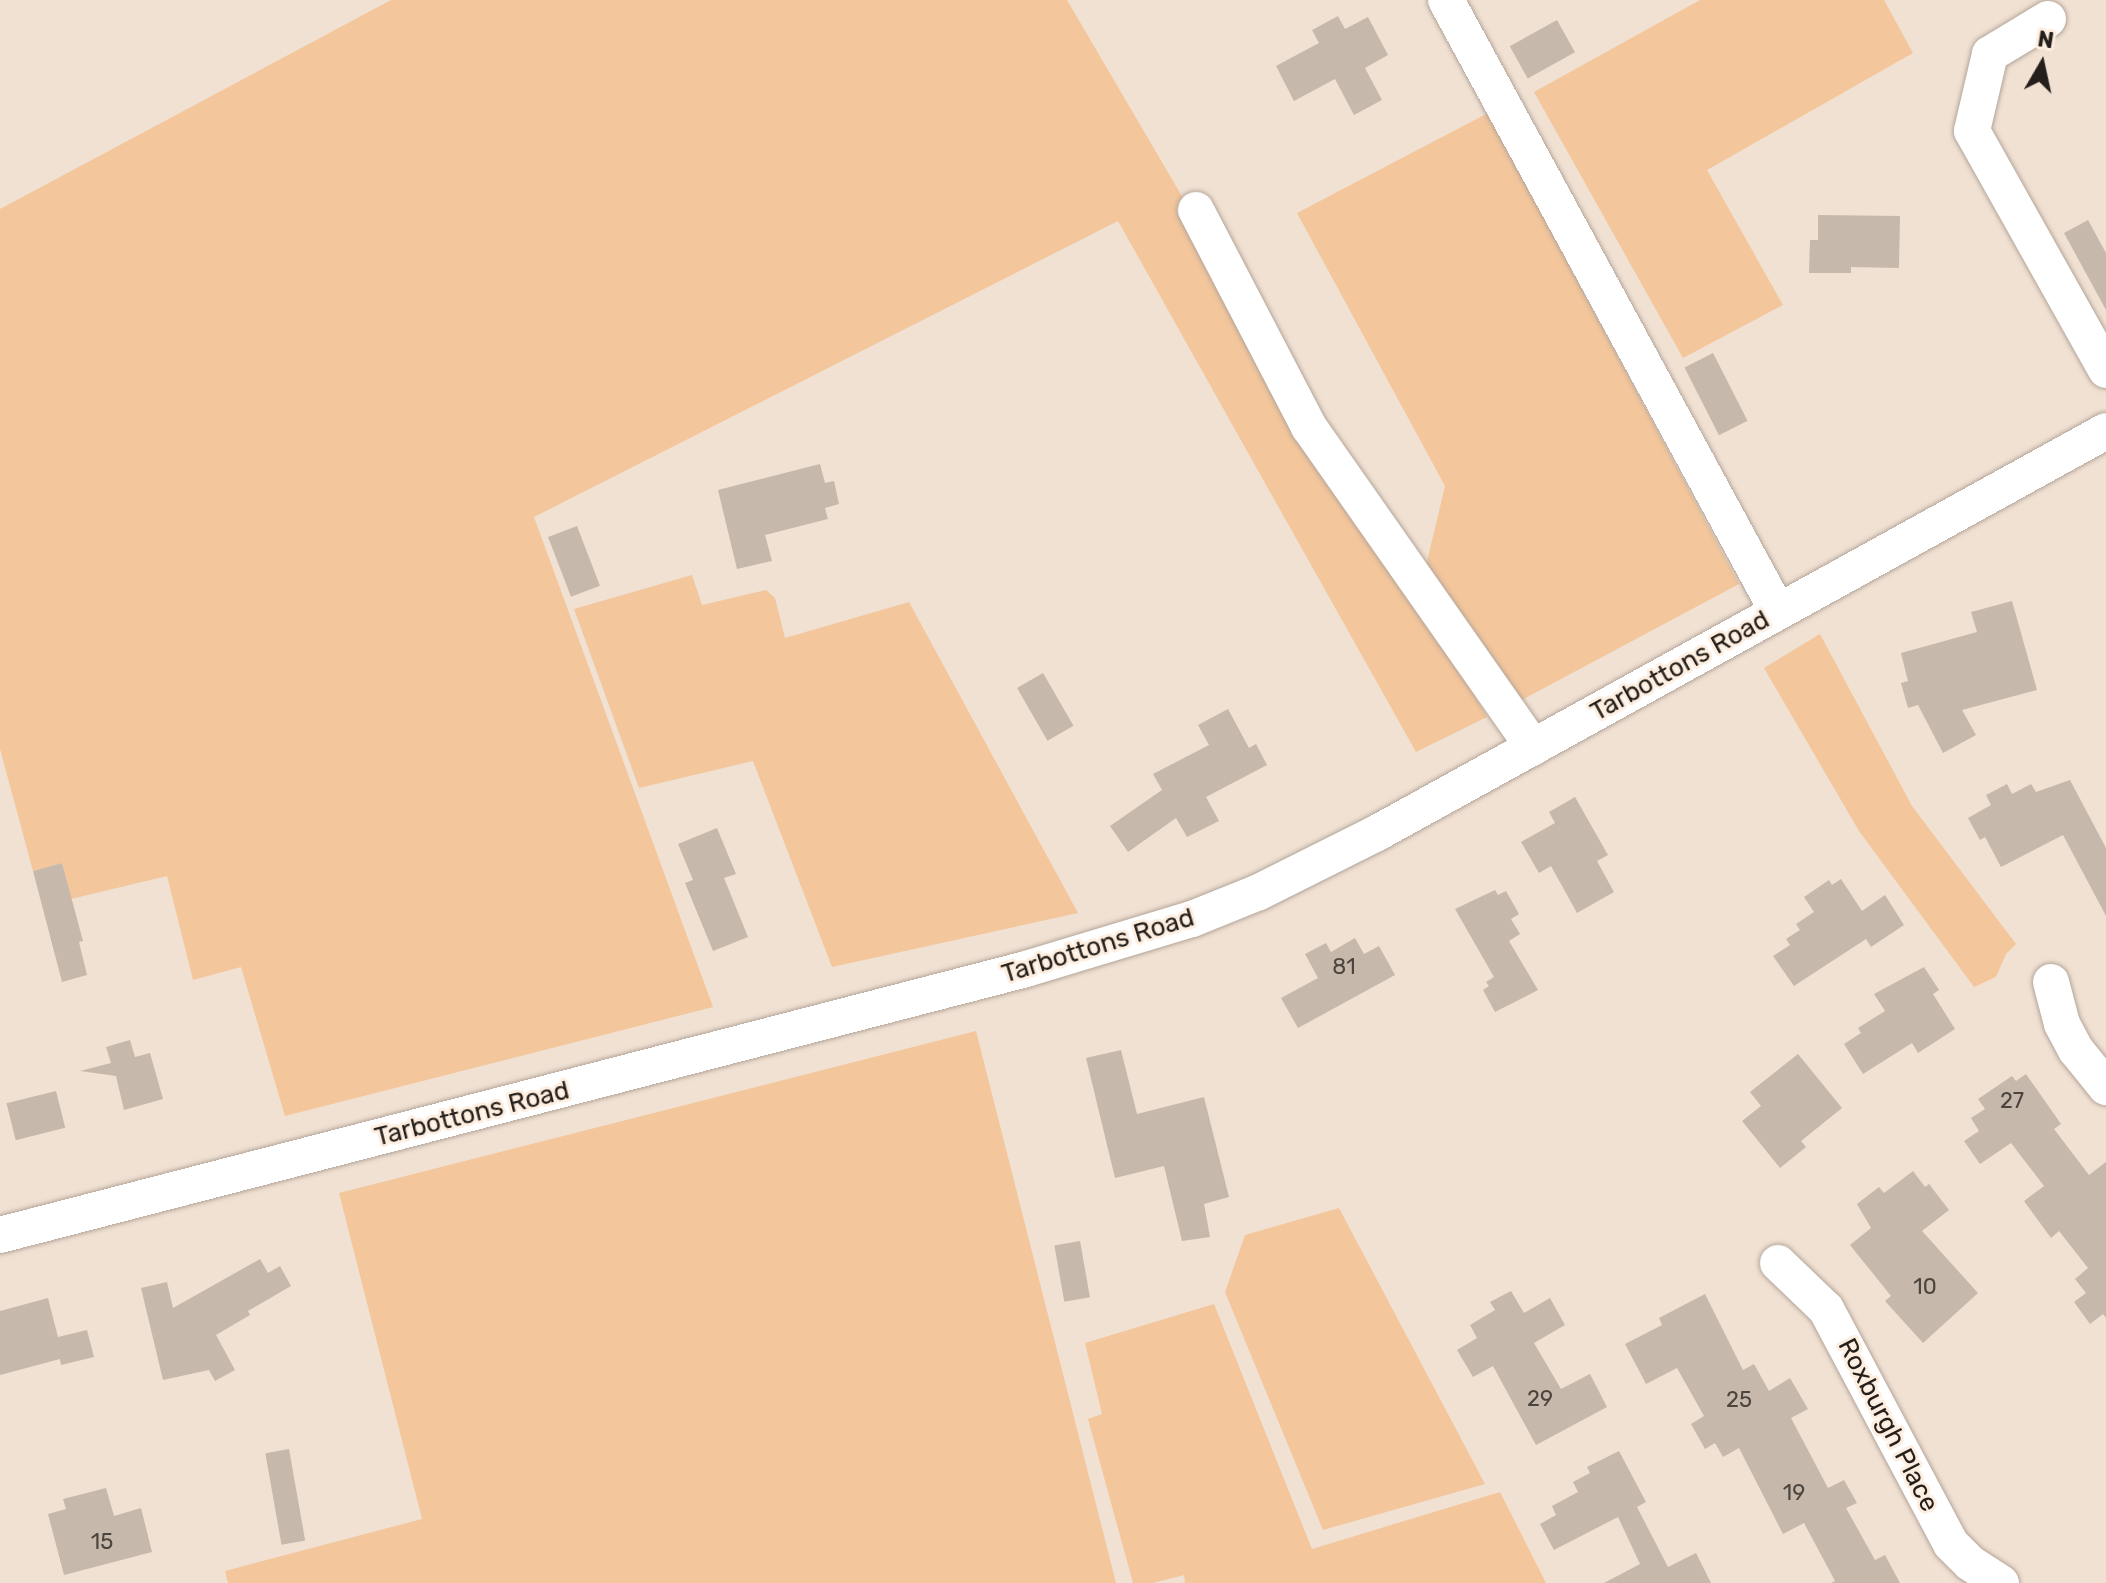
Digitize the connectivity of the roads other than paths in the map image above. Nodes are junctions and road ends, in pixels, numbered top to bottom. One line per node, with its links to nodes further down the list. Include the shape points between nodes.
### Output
1 (1446, 0): 6 (street)
2 (2048, 19): 4 (street, via 1990,54 1972,131)
3 (1196, 210): 7 (street, via 1309,427)
4 (2106, 370)
5 (2106, 431): 6 (street, Tarbottons Road)
6 (1778, 612): 7 (street, Tarbottons Road)
7 (1533, 747): 10 (street, Tarbottons Road, via 1311,867 1151,934)
8 (2051, 982): 9 (street, via 2062,1024)
9 (2106, 1087)
10 (0, 1235)
11 (1778, 1263): 12 (street, Roxburgh Place, via 1826,1309 1951,1544)
12 (2001, 1583)

